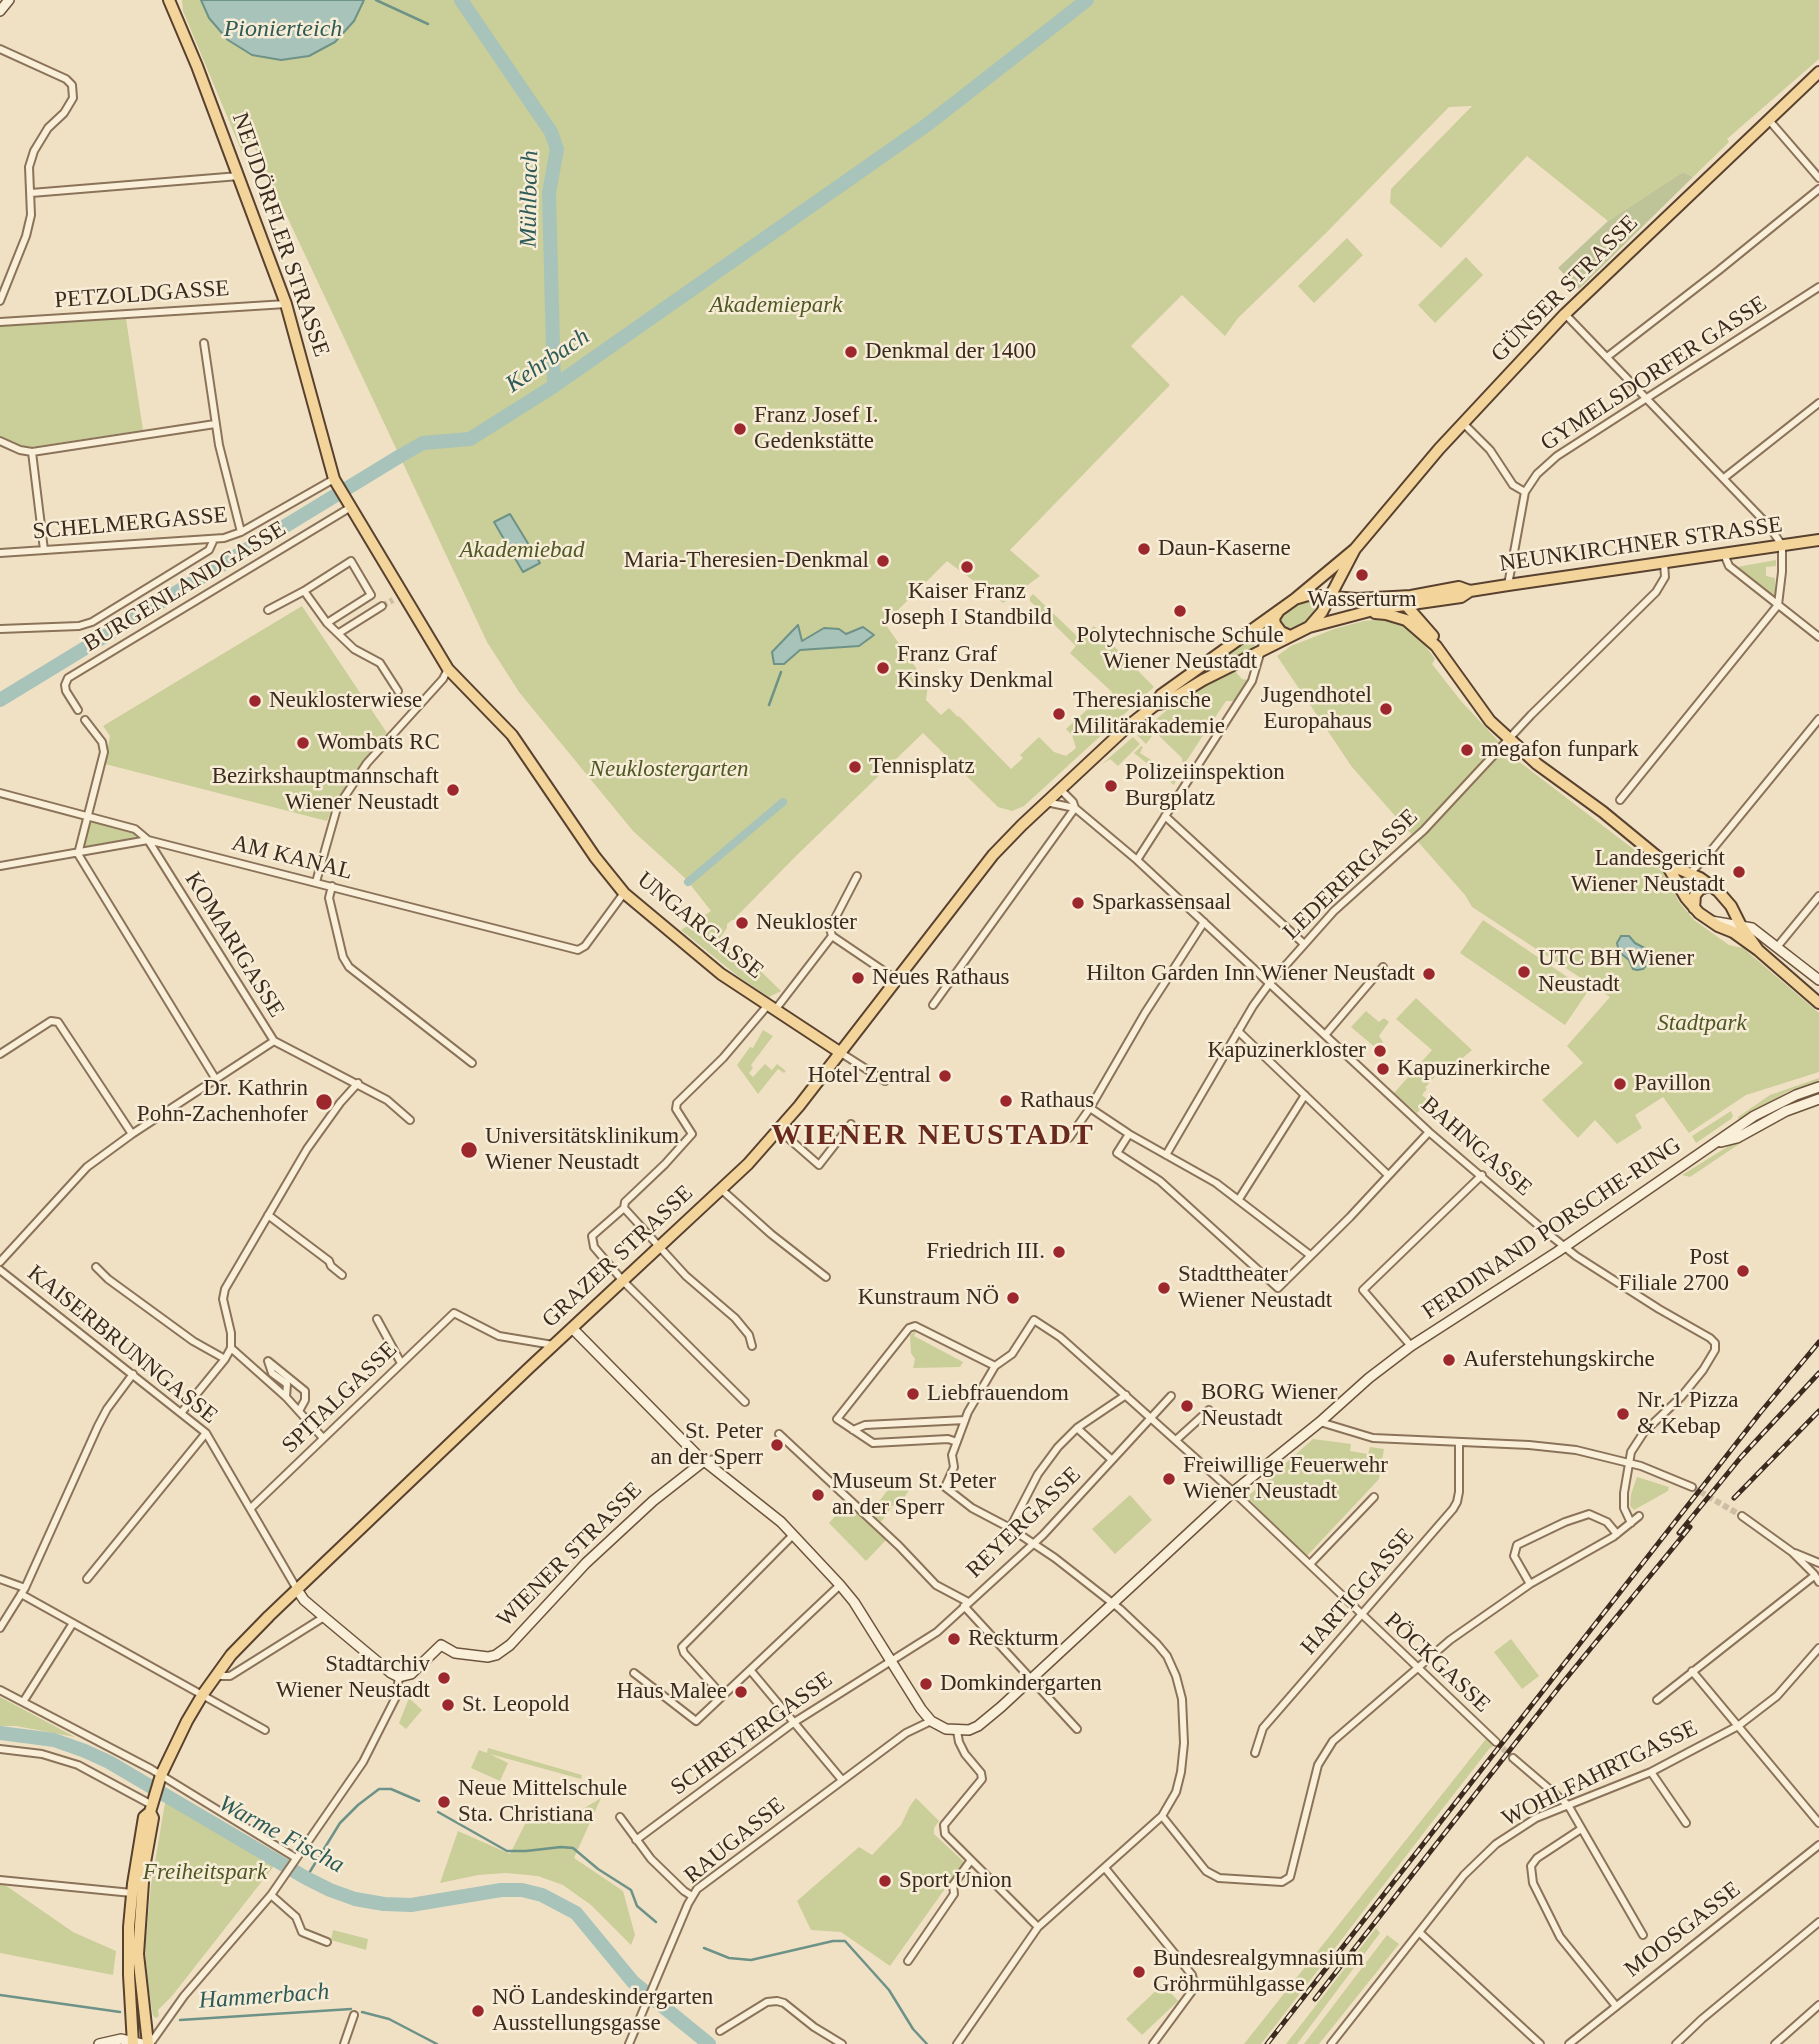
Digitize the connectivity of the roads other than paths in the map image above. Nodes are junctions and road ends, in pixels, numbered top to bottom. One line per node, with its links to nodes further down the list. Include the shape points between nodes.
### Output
1 (9, 0): 3 (street)
2 (169, 0): 7 (main road, NEUDÖRFLER STRASSE)
3 (0, 11)
4 (0, 48): 10 (street, via 72,86 73,97 64,113 34,151 29,167)
5 (1819, 72): 6 (main road, GÜNSER STRASSE)
6 (1768, 119): 8 (street); 14 (main road, GÜNSER STRASSE)
7 (239, 176): 10 (street); 13 (main road, NEUDÖRFLER STRASSE)
8 (1819, 178)
9 (1819, 189): 17 (street)
10 (31, 193): 12 (street, via 26,236)
11 (1819, 287): 18 (street, GYMELSDORFER GASSE)
12 (0, 301)
13 (286, 304): 15 (street, PETZOLDGASSE); 25 (main road, NEUDÖRFLER STRASSE)
14 (1565, 314): 17 (street); 20 (main road, GÜNSER STRASSE)
15 (0, 322)
16 (204, 343): 21 (street)
17 (1606, 357): 18 (street)
18 (1648, 399): 24 (street); 26 (street, GYMELSDORFER GASSE, via 1557,456 1536,474)
19 (1819, 402): 24 (street)
20 (1463, 423): 26 (street, via 1490,450 1513,485); 32 (main road, GÜNSER STRASSE)
21 (215, 424): 23 (street); 28 (street)
22 (0, 441): 23 (street)
23 (32, 452): 33 (street)
24 (1724, 478): 31 (street)
25 (339, 487): 27 (main road, UNGARGASSE); 28 (street, SCHELMERGASSE)
26 (1525, 492): 38 (street, GYMELSDORFER GASSE)
27 (351, 507): 61 (main road, UNGARGASSE, via 399,596); 65 (street, BURGENLANDGASSE, via 68,678 66,691)
28 (241, 532): 29 (street, SCHELMERGASSE)
29 (214, 539): 33 (street, SCHELMERGASSE); 54 (street, via 209,550 92,622)
30 (1819, 540): 31 (main road, NEUNKIRCHNER STRASSE)
31 (1782, 545): 35 (main road, NEUNKIRCHNER STRASSE); 46 (street)
32 (1355, 549): 37 (main road); 42 (main road, GRAZER STRASSE)
33 (44, 550): 34 (street, SCHELMERGASSE)
34 (0, 553)
35 (1724, 554): 36 (main road, NEUNKIRCHNER STRASSE); 46 (street, via 1729,566)
36 (1664, 563): 38 (main road, NEUNKIRCHNER STRASSE); 68 (street, LEDERERGASSE, via 1665,577 1656,592)
37 (1342, 573): 41 (main road); 43 (main road, via 1343,586)
38 (1508, 585): 40 (main road, NEUNKIRCHNER STRASSE)
39 (304, 591): 48 (street); 52 (street); 52 (street, via 351,561 371,596)
40 (1469, 591): 44 (main road, NEUNKIRCHNER STRASSE, via 1458,587); 45 (main road, NEUNKIRCHNER STRASSE)
41 (1329, 596): 42 (main road); 43 (main road); 53 (main road)
42 (1295, 599): 50 (main road, GRAZER STRASSE)
43 (1356, 599): 44 (main road)
44 (1409, 601): 45 (main road, NEUNKIRCHNER STRASSE); 49 (main road, NEUNKIRCHNER STRASSE); 51 (main road); 58 (main road)
45 (1438, 601): 58 (main road, via 1428,620)
46 (1778, 605): 57 (street); 71 (street)
47 (382, 606): 55 (street)
48 (268, 610)
49 (1369, 612): 51 (main road); 53 (main road, NEUNKIRCHNER STRASSE)
50 (1277, 613): 56 (main road, via 1281,632); 59 (street); 64 (main road, GRAZER STRASSE, via 1165,691)
51 (1406, 620): 58 (main road)
52 (327, 623): 55 (street)
53 (1309, 627): 56 (main road, GRAZER STRASSE)
54 (0, 629)
55 (339, 633): 63 (street, via 354,649 380,663)
56 (1290, 636): 59 (main road, GRAZER STRASSE)
57 (1819, 637)
58 (1434, 641): 68 (main road, via 1490,721)
59 (1261, 650): 60 (main road, GRAZER STRASSE); 62 (street)
60 (1237, 663): 62 (street); 64 (main road, GRAZER STRASSE)
61 (447, 669): 83 (street, via 367,763 337,808); 86 (main road, UNGARGASSE, via 512,735)
62 (1254, 674): 75 (street)
63 (398, 691)
64 (1155, 705): 69 (main road, GRAZER STRASSE)
65 (78, 710)
66 (1819, 719): 78 (street)
67 (87, 723): 74 (street, via 104,752)
68 (1508, 739): 80 (main road); 93 (street, LEDERERGASSE, via 1424,830)
69 (1060, 789): 72 (main road, GRAZER STRASSE); 73 (street, BAHNGASSE)
70 (0, 793): 74 (street, AM KANAL)
71 (1620, 800)
72 (1046, 802): 73 (street); 97 (main road, GRAZER STRASSE, via 993,855)
73 (1075, 808): 79 (street, BAHNGASSE); 101 (street)
74 (86, 815): 76 (street, AM KANAL, via 135,829); 77 (street)
75 (1165, 816): 79 (street); 93 (street)
76 (148, 840): 77 (street); 83 (street, AM KANAL); 105 (street, KOMARIGASSE)
77 (78, 854): 81 (street); 109 (street)
78 (1706, 857): 84 (street); 84 (street)
79 (1137, 860): 90 (street, BAHNGASSE)
80 (1665, 863): 84 (main road); 88 (main road)
81 (0, 866)
82 (857, 876): 92 (street, via 830,928)
83 (316, 882): 85 (street, AM KANAL)
84 (1699, 882): 88 (main road); 91 (main road, via 1726,898)
85 (332, 886): 86 (street, AM KANAL, via 579,950); 108 (street, via 329,898 349,967)
86 (625, 893): 102 (main road, UNGARGASSE, via 693,952)
87 (1819, 896): 94 (street)
88 (1694, 908): 89 (main road)
89 (1710, 921): 91 (street); 95 (main road)
90 (1204, 922): 99 (street, BAHNGASSE); 115 (street)
91 (1741, 926): 94 (street, via 1752,928); 95 (main road)
92 (832, 936): 97 (street); 102 (street)
93 (1303, 943): 99 (street, LEDERERGASSE)
94 (1777, 947): 98 (street)
95 (1758, 950): 100 (main road)
96 (1383, 967): 104 (street)
97 (897, 980): 106 (main road, GRAZER STRASSE)
98 (1819, 980)
99 (1269, 984): 103 (street, LEDERERGASSE); 104 (street, BAHNGASSE)
100 (1819, 1003)
101 (933, 1005)
102 (771, 1008): 106 (main road, UNGARGASSE); 129 (street, via 677,1103 676,1109 692,1134)
103 (1238, 1031): 113 (street); 124 (street, LEDERERGASSE)
104 (1325, 1035): 119 (street, BAHNGASSE)
105 (274, 1041): 109 (street); 111 (street, KOMARIGASSE)
106 (841, 1053): 110 (street, UNGARGASSE); 118 (main road, GRAZER STRASSE)
107 (0, 1054): 120 (street, via 51,1021 58,1022)
108 (472, 1063)
109 (215, 1078): 120 (street)
110 (885, 1081)
111 (358, 1083): 116 (street, KOMARIGASSE); 130 (street, via 307,1149)
112 (1819, 1087): 123 (street, FERDINAND PORSCHE-RING, via 1774,1105)
113 (1305, 1095): 125 (street); 128 (street)
114 (1815, 1100): 123 (street, via 1737,1138)
115 (1090, 1108): 121 (street); 122 (street)
116 (410, 1120)
117 (851, 1124): 118 (street, via 819,1165)
118 (779, 1130): 127 (main road, GRAZER STRASSE)
119 (1429, 1132): 125 (street); 126 (street, BAHNGASSE)
120 (132, 1134): 134 (street, via 87,1167)
121 (1129, 1135): 124 (street); 133 (street, via 1117,1153 1160,1181 1278,1288)
122 (1069, 1138)
123 (1713, 1144): 132 (street, FERDINAND PORSCHE-RING)
124 (1166, 1155): 128 (street)
125 (1388, 1175): 133 (street)
126 (1482, 1175): 132 (street, BAHNGASSE); 144 (street, via 1363,1290)
127 (722, 1190): 131 (main road, GRAZER STRASSE); 138 (street)
128 (1238, 1199): 133 (street)
129 (624, 1208): 131 (street); 139 (street, via 592,1236 594,1247)
130 (268, 1215): 137 (street); 145 (street, via 225,1289)
131 (660, 1247): 139 (main road, GRAZER STRASSE); 143 (street, via 734,1318)
132 (1564, 1247): 144 (street, FERDINAND PORSCHE-RING); 171 (street, BAHNGASSE, via 1715,1343 1711,1359 1681,1397 1644,1432)
133 (1310, 1255)
134 (0, 1262)
135 (96, 1267): 146 (street, via 193,1341)
136 (0, 1270): 149 (street, KAISERBRUNNGASSE)
137 (342, 1275)
138 (826, 1277)
139 (623, 1281): 141 (main road, GRAZER STRASSE); 153 (street)
140 (377, 1319): 147 (street)
141 (572, 1328): 142 (main road, GRAZER STRASSE); 170 (street)
142 (553, 1346): 147 (street, SPITALGASSE, via 499,1336 454,1313); 193 (main road, GRAZER STRASSE)
143 (752, 1346)
144 (1411, 1346): 159 (street, FERDINAND PORSCHE-RING)
145 (231, 1348): 146 (street); 152 (street)
146 (225, 1359): 156 (street)
147 (401, 1363): 164 (street, SPITALGASSE)
148 (995, 1366): 150 (street, PÖCKGASSE, via 1013,1354 1034,1320); 158 (street); 161 (street, via 915,1326 909,1328 838,1419)
149 (133, 1374): 156 (street, KAISERBRUNNGASSE); 192 (street, via 107,1409)
150 (1126, 1395): 157 (street, PÖCKGASSE); 160 (street)
151 (1171, 1396): 157 (street, REYERGASSE)
152 (286, 1397): 155 (street); 155 (street, via 287,1384 272,1373 268,1361 305,1391)
153 (746, 1402)
154 (1209, 1410): 165 (street)
155 (299, 1411): 164 (street)
156 (181, 1413): 162 (street, KAISERBRUNNGASSE)
157 (1150, 1417): 165 (street, PÖCKGASSE); 169 (street, REYERGASSE)
158 (965, 1420): 161 (street, via 865,1425); 166 (street)
159 (1320, 1422): 167 (street, via 1373,1438); 173 (street, FERDINAND PORSCHE-RING)
160 (1077, 1428): 169 (street); 179 (street, via 1038,1474)
161 (853, 1430): 166 (street, via 873,1443)
162 (206, 1433): 175 (street, KAISERBRUNNGASSE); 188 (street)
163 (779, 1434): 195 (street, via 936,1585)
164 (323, 1438): 175 (street, SPITALGASSE)
165 (1176, 1440): 173 (street, PÖCKGASSE)
166 (957, 1442): 179 (street, via 954,1467 945,1487)
167 (1459, 1444): 171 (street, via 1529,1445); 197 (street, HARTIGGASSE, via 1457,1502)
168 (721, 1458): 170 (street, WIENER STRASSE)
169 (1112, 1460): 182 (street, REYERGASSE)
170 (704, 1461): 181 (street); 207 (street, WIENER STRASSE, via 647,1506 496,1655 455,1653 441,1645 411,1674)
171 (1629, 1462): 172 (street); 178 (street, via 1624,1508)
172 (1692, 1487)
173 (1233, 1492): 184 (street, PÖCKGASSE); 194 (street, FERDINAND PORSCHE-RING)
174 (1374, 1497): 184 (street)
175 (251, 1508): 193 (street, KAISERBRUNNGASSE)
176 (1639, 1516): 178 (street)
177 (1742, 1516): 183 (street)
178 (1631, 1523): 180 (street)
179 (1010, 1528): 182 (street)
180 (1617, 1534): 190 (street); 190 (street, via 1607,1522 1589,1514 1517,1545 1514,1556)
181 (793, 1536): 191 (street); 211 (street, via 681,1647)
182 (1032, 1543): 194 (street); 195 (street, REYERGASSE)
183 (1793, 1552): 185 (street); 186 (street)
184 (1310, 1564): 197 (street, PÖCKGASSE)
185 (1819, 1565): 186 (street)
186 (1814, 1575): 189 (street); 204 (street)
187 (0, 1579): 192 (street)
188 (87, 1579)
189 (1819, 1583)
190 (1530, 1584): 202 (street, via 1450,1640)
191 (840, 1585): 201 (street); 203 (street)
192 (23, 1591): 198 (street); 199 (street)
193 (298, 1591): 196 (street, KAISERBRUNNGASSE); 206 (main road, GRAZER STRASSE, via 243,1641)
194 (1111, 1603): 208 (street, FERDINAND PORSCHE-RING); 228 (street, via 1167,1656 1182,1699 1181,1772)
195 (966, 1604): 201 (street, REYERGASSE, via 937,1632); 208 (street)
196 (324, 1616): 206 (street, via 230,1676); 207 (street, KAISERBRUNNGASSE)
197 (1362, 1616): 202 (street, PÖCKGASSE); 222 (street, HARTIGGASSE, via 1263,1728)
198 (73, 1623): 210 (street); 213 (street)
199 (0, 1629)
200 (1819, 1648): 216 (street, WOHLFAHRTGASSE, via 1777,1696)
201 (890, 1660): 214 (street); 215 (street, SCHREYERGASSE)
202 (1418, 1670): 220 (street, PÖCKGASSE); 228 (street, via 1334,1741 1318,1765 1290,1877 1282,1882 1219,1878 1206,1871)
203 (751, 1671): 211 (street); 215 (street)
204 (1692, 1671): 212 (street); 216 (street)
205 (634, 1673): 211 (street, via 696,1721)
206 (216, 1676): 210 (main road, GRAZER STRASSE)
207 (398, 1677): 236 (street, via 396,1697 363,1762)
208 (1030, 1681): 217 (street); 219 (street, FERDINAND PORSCHE-RING, via 978,1726)
209 (0, 1690): 213 (street)
210 (203, 1694): 218 (street); 226 (main road, GRAZER STRASSE)
211 (722, 1695)
212 (1657, 1700)
213 (23, 1702): 226 (street)
214 (931, 1721): 219 (street); 225 (street, RAUGASSE, via 906,1733)
215 (793, 1723): 225 (street); 233 (street, SCHREYERGASSE)
216 (1738, 1726): 224 (street, WOHLFAHRTGASSE); 231 (street)
217 (1077, 1729)
218 (265, 1730)
219 (957, 1731): 235 (street, via 965,1755 982,1779 944,1825 945,1834)
220 (1496, 1742)
221 (0, 1749): 226 (street, via 33,1752 78,1765)
222 (1255, 1753)
223 (1513, 1758): 227 (street)
224 (1651, 1772): 227 (street, WOHLFAHRTGASSE); 230 (street)
225 (842, 1780): 241 (street, RAUGASSE)
226 (155, 1794): 236 (street); 239 (main road, GRAZER STRASSE, via 144,1817); 254 (main road, GRAZER STRASSE, via 138,1954)
227 (1568, 1805): 232 (street); 244 (street, WOHLFAHRTGASSE, via 1536,1818 1496,1844 1464,1875)
228 (1162, 1816): 237 (street)
229 (621, 1817): 233 (street)
230 (1686, 1822)
231 (1819, 1823)
232 (1581, 1829): 245 (street); 249 (street, via 1537,1858 1531,1866 1533,1883 1560,1937)
233 (636, 1840): 241 (street)
234 (1819, 1845): 249 (street, MOOSGASSE)
235 (971, 1860): 243 (street); 247 (street, via 953,1885 954,1894)
236 (291, 1864): 240 (street)
237 (1105, 1868): 243 (street); 259 (street, via 1192,1975 1195,1986)
238 (0, 1880): 239 (street)
239 (132, 1893): 252 (main road, GRAZER STRASSE, via 128,1954)
240 (271, 1895): 246 (street, via 296,1917 302,1932); 254 (street)
241 (692, 1896): 256 (street, RAUGASSE)
242 (1819, 1922): 263 (street)
243 (1038, 1927): 258 (street)
244 (1420, 1934): 260 (street, WOHLFAHRTGASSE); 261 (street)
245 (1643, 1935)
246 (327, 1942)
247 (908, 1961)
248 (1819, 2005): 264 (street)
249 (1616, 2006): 262 (street, MOOSGASSE)
250 (354, 2015): 255 (street)
251 (720, 2031): 257 (street, via 767,2002 777,2001)
252 (136, 2043): 253 (street, via 121,2039)
253 (99, 2044)
254 (149, 2044)
255 (344, 2044)
256 (629, 2044)
257 (842, 2044)
258 (957, 2044)
259 (1153, 2044)
260 (1331, 2044)
261 (1540, 2044)
262 (1569, 2044)
263 (1676, 2044)
264 (1775, 2044)

